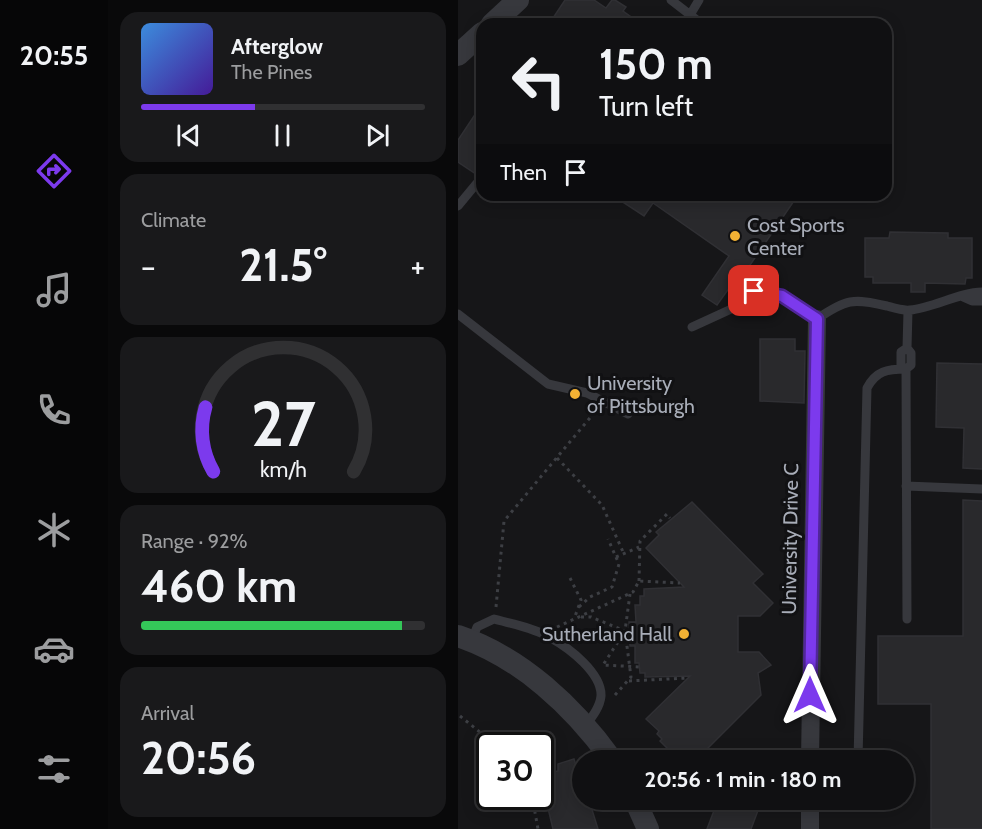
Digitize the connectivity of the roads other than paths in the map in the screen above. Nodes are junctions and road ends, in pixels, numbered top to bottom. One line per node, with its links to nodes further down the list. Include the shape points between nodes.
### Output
1 (518, 0): 5 (street)
2 (671, 0): 4 (lane)
3 (699, 0): 4 (lane)
4 (690, 15): 6 (lane)
5 (498, 18)
6 (694, 18)
7 (476, 39): 8 (street)
8 (458, 56)
9 (476, 184): 10 (lane)
10 (458, 206)
11 (983, 292): 12 (lane)
12 (963, 297): 13 (lane); 14 (lane)
13 (983, 301)
14 (908, 311): 16 (lane, via 857,299 840,304); 18 (lane, via 907,348 901,352 901,366)
15 (458, 314): 19 (lane, via 548,384 587,393)
16 (817, 319): 17 (lane, via 782,296 754,291 740,304); 26 (street, University Drive C)
17 (692, 327)
18 (906, 369): 20 (lane); 27 (lane, via 874,375 867,388)
19 (628, 414)
20 (906, 486): 21 (lane); 22 (lane)
21 (983, 489)
22 (907, 619)
23 (465, 638): 24 (street, via 502,656 542,685); 24 (lane, via 494,618 551,637 594,675 601,696)
24 (585, 727): 25 (street)
25 (604, 750)
26 (810, 750)
27 (858, 750)
28 (639, 810): 30 (street)
29 (810, 810): 31 (street)
30 (648, 829)
31 (810, 829)

